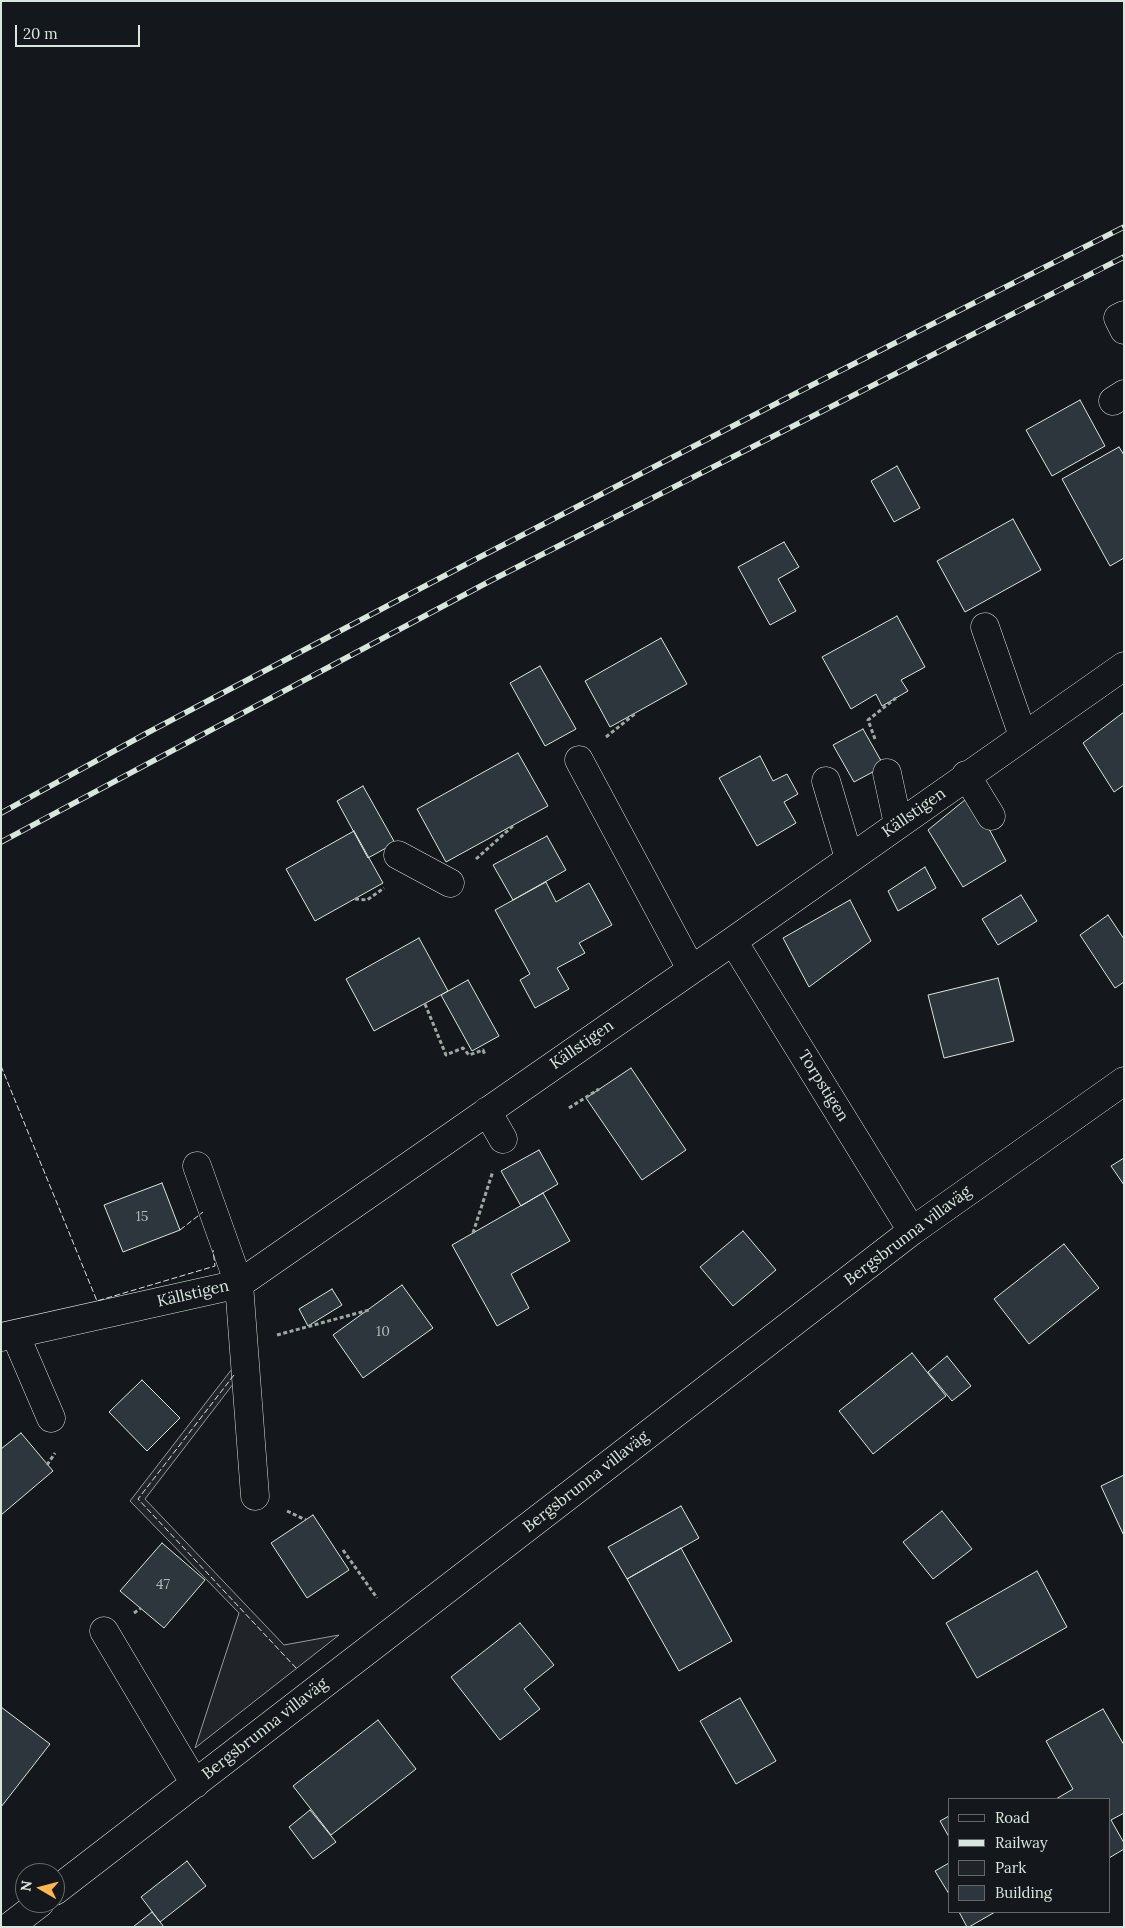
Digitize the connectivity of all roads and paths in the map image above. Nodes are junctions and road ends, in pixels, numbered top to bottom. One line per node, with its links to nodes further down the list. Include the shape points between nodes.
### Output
1 (985, 627): 4 (street)
2 (1124, 666): 4 (street, Källstigen)
3 (896, 698): 6 (path, via 868,720)
4 (1022, 736): 7 (street, Källstigen)
5 (579, 760): 16 (street)
6 (887, 773): 10 (street)
7 (966, 776): 9 (street); 10 (street, Källstigen)
8 (826, 781): 13 (street)
9 (991, 816)
10 (898, 824): 13 (street, Källstigen)
11 (514, 825): 14 (path)
12 (398, 854): 14 (street)
13 (849, 858): 15 (street, Källstigen)
14 (450, 883)
15 (733, 941): 16 (street, Källstigen); 25 (street, Torpstigen)
16 (691, 969): 22 (street, Källstigen)
17 (425, 1004): 18 (path, via 446,1055 463,1048 469,1055 483,1050)
18 (486, 1055)
19 (1124, 1081): 25 (street, Bergsbrunna villaväg)
20 (599, 1089): 21 (path)
21 (569, 1108)
22 (488, 1111): 23 (street); 27 (street, Källstigen)
23 (503, 1139): 26 (path)
24 (197, 1166): 27 (street)
25 (912, 1231): 34 (street, Bergsbrunna villaväg)
26 (473, 1233)
27 (239, 1284): 29 (street, Källstigen); 30 (street)
28 (369, 1310): 30 (path)
29 (8, 1336): 31 (street)
30 (243, 1344): 32 (street)
31 (51, 1418)
32 (255, 1496)
33 (344, 1550): 34 (path)
34 (398, 1627): 36 (street, Bergsbrunna villaväg)
35 (104, 1631): 36 (street)
36 (195, 1784): 37 (street, Bergsbrunna villaväg)
37 (65, 1883)
38 (27, 1913): 39 (street)
39 (9, 1927)

